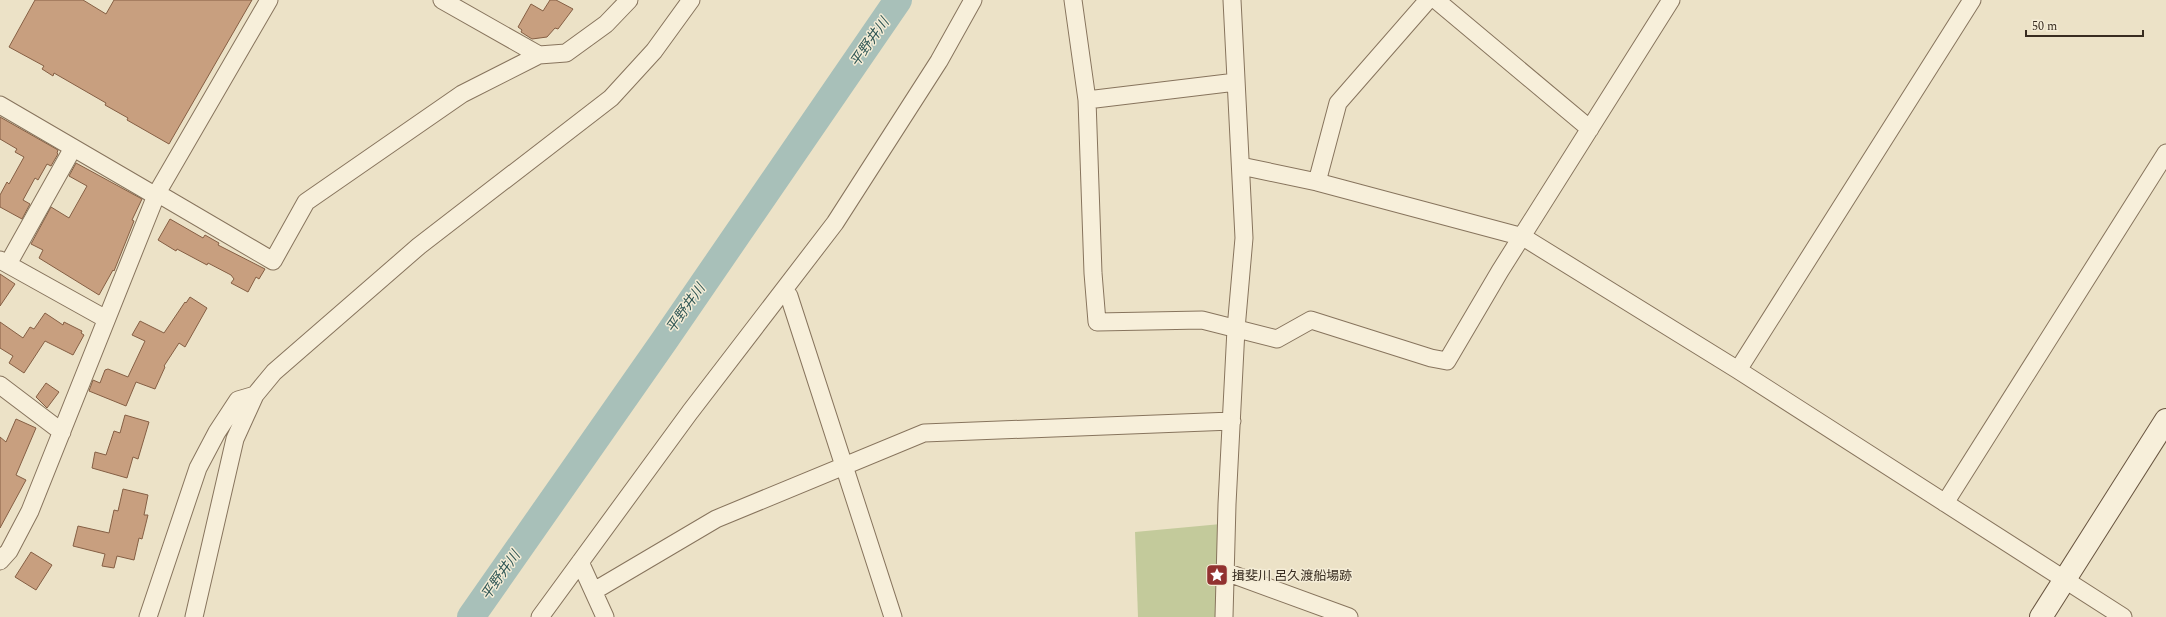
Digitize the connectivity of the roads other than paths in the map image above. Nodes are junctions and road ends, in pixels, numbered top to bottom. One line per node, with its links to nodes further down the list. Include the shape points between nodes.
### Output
1 (269, 0): 21 (street)
2 (442, 0): 12 (street)
3 (630, 0): 12 (street, via 606,24 566,53)
4 (691, 0): 29 (street, via 654,51 611,98 419,246 274,372)
5 (974, 0): 24 (street, via 939,61 835,223)
6 (1073, 0): 14 (street)
7 (1232, 0): 13 (street)
8 (1428, 0): 20 (street, via 1338,103)
9 (1436, 0): 16 (street)
10 (1671, 0): 16 (street)
11 (1972, 0): 27 (street)
12 (539, 55): 21 (street, via 462,94 306,202 273,262)
13 (1236, 82): 14 (street); 19 (street)
14 (1087, 100): 26 (street, via 1097,322 1202,320)
15 (0, 104): 17 (street)
16 (1590, 129): 22 (street)
17 (73, 148): 21 (street); 23 (street)
18 (2166, 153): 34 (street)
19 (1242, 166): 20 (street); 26 (street, via 1244,238)
20 (1317, 182): 22 (street)
21 (156, 195): 25 (street)
22 (1523, 237): 26 (street, via 1447,361 1310,320 1278,340); 27 (street)
23 (4, 262): 25 (street)
24 (784, 290): 33 (street, via 789,296); 36 (street)
25 (106, 319): 32 (street)
26 (1236, 329): 30 (street)
27 (1738, 370): 34 (street)
28 (0, 385): 32 (street)
29 (255, 395): 40 (street, via 238,400 198,468); 41 (street, via 235,439)
30 (1232, 420): 33 (street, via 924,433); 37 (street)
31 (2166, 420): 38 (main road)
32 (62, 432): 35 (street, via 30,511 9,551)
33 (844, 468): 39 (street, via 716,519); 44 (street)
34 (1945, 503): 38 (street)
35 (0, 561)
36 (580, 562): 39 (street); 42 (street)
37 (1226, 572): 45 (street); 46 (street)
38 (2064, 580): 47 (main road); 48 (street)
39 (594, 591): 43 (street)
40 (148, 617)
41 (194, 617)
42 (540, 617)
43 (605, 617)
44 (893, 617)
45 (1224, 617)
46 (1349, 617)
47 (2041, 617)
48 (2123, 617)

